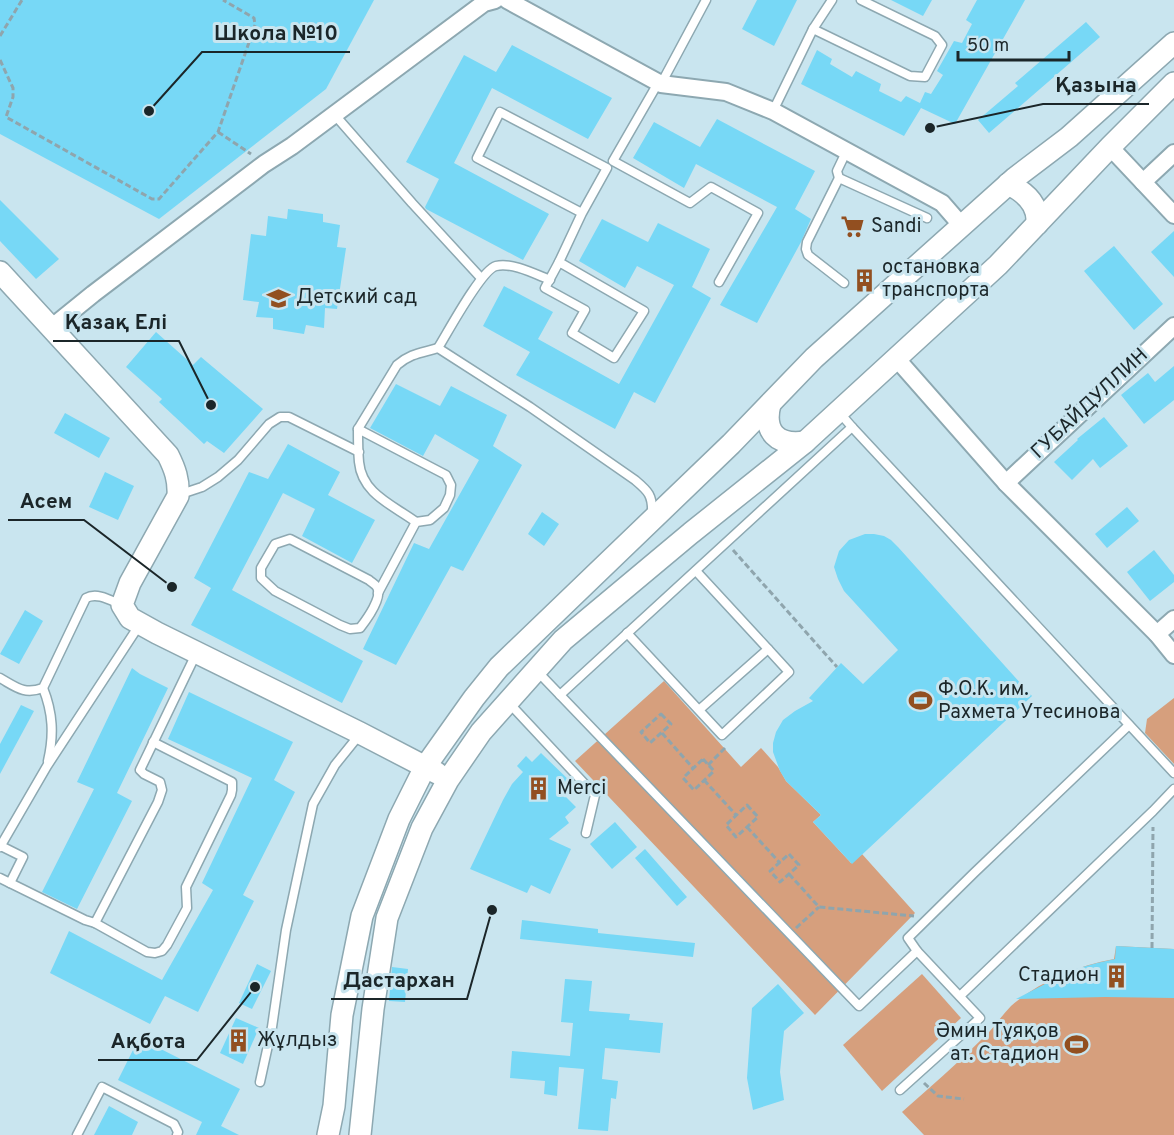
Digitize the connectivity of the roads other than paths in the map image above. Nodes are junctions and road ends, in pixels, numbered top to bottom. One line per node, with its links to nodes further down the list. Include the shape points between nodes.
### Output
1 (495, 0): 11 (street, via 484,3)
2 (507, 0): 9 (street)
3 (706, 0): 9 (lane)
4 (832, 0): 6 (lane)
5 (861, 0): 6 (lane, via 935,36 942,45 924,77 910,76)
6 (813, 29): 10 (lane)
7 (1174, 43): 18 (street, via 1069,137)
8 (1174, 83): 12 (street)
9 (660, 84): 10 (street, via 726,92); 15 (lane)
10 (773, 111): 13 (street)
11 (334, 114): 26 (lane); 31 (street)
12 (1110, 147): 17 (street); 22 (street)
13 (847, 150): 16 (lane, via 837,171); 23 (street, via 942,203)
14 (1174, 153): 17 (street)
15 (610, 165): 19 (lane); 19 (lane, via 500,112 477,158); 28 (lane, via 690,203 711,187 758,213)
16 (839, 178): 21 (lane); 29 (lane, via 806,249 808,255)
17 (1143, 182): 20 (street)
18 (1008, 184): 22 (street, via 1030,200 1037,213); 23 (street)
19 (582, 213): 24 (lane)
20 (1174, 215)
21 (927, 218)
22 (1037, 224): 33 (street)
23 (962, 226): 34 (street, via 814,358)
24 (559, 262): 27 (lane); 27 (lane, via 644,311 614,358 572,333 585,310 545,288)
25 (0, 272): 31 (street)
26 (481, 278): 27 (lane, via 494,266 505,265); 32 (lane)
27 (550, 279)
28 (719, 282)
29 (844, 283)
30 (1174, 326): 40 (street, ГУБАЙДУЛЛИН)
31 (51, 328): 41 (street, via 168,455 179,486)
32 (438, 348): 37 (lane, via 405,357 397,365); 42 (lane, via 648,491)
33 (896, 358): 35 (street); 40 (street)
34 (770, 404): 38 (street, via 771,433 788,443); 42 (street)
35 (838, 411): 36 (lane); 38 (street)
36 (852, 427): 44 (lane); 60 (lane)
37 (358, 429): 39 (lane); 43 (lane, via 446,475 451,485 444,508 430,520)
38 (805, 442): 54 (street, via 562,640)
39 (358, 452): 41 (lane, via 289,417 280,417 218,477); 43 (lane, via 367,486)
40 (1006, 483): 50 (street)
41 (178, 496): 46 (street)
42 (651, 520): 64 (street, via 499,667)
43 (416, 522): 45 (lane)
44 (696, 571): 49 (lane); 51 (lane)
45 (378, 593): 45 (lane, via 369,580 290,539 275,544 261,568 261,578 275,591 350,629 360,628)
46 (122, 605): 48 (street, via 130,618); 56 (lane, via 97,595 86,598)
47 (1174, 618): 50 (street)
48 (140, 624): 52 (street); 63 (lane)
49 (627, 633): 57 (lane); 59 (lane)
50 (1157, 634): 53 (street)
51 (768, 649): 59 (lane); 59 (lane, via 789,672 722,735)
52 (196, 654): 61 (street); 62 (lane)
53 (1174, 655)
54 (536, 670): 57 (lane); 58 (street)
55 (0, 678): 56 (lane, via 24,691)
56 (43, 688): 63 (lane, via 53,730)
57 (560, 695): 73 (lane, via 859,1006)
58 (507, 702): 66 (street); 68 (lane, via 595,795)
59 (699, 710)
60 (1129, 725): 65 (lane); 73 (lane, via 908,938)
61 (360, 733): 64 (street); 75 (lane, via 335,765 313,804)
62 (153, 742): 72 (lane, via 140,770 160,783 162,790); 72 (lane, via 227,778 232,782 232,790 186,887 187,908 162,951 147,952)
63 (47, 766): 69 (lane)
64 (425, 767): 66 (street); 79 (street, via 399,819 362,916 342,1015)
65 (1174, 773)
66 (448, 780): 80 (street, via 422,828 387,918)
67 (1174, 789): 74 (lane)
68 (586, 833)
69 (0, 847): 71 (lane, via 23,857)
70 (0, 878): 71 (lane)
71 (10, 883): 72 (lane)
72 (95, 923)
73 (917, 951): 74 (lane)
74 (960, 996): 76 (lane, via 980,1018)
75 (260, 1082)
76 (900, 1090)
77 (76, 1135): 78 (lane, via 102,1087 174,1124)
78 (177, 1135)
79 (328, 1135)
80 (360, 1135)

